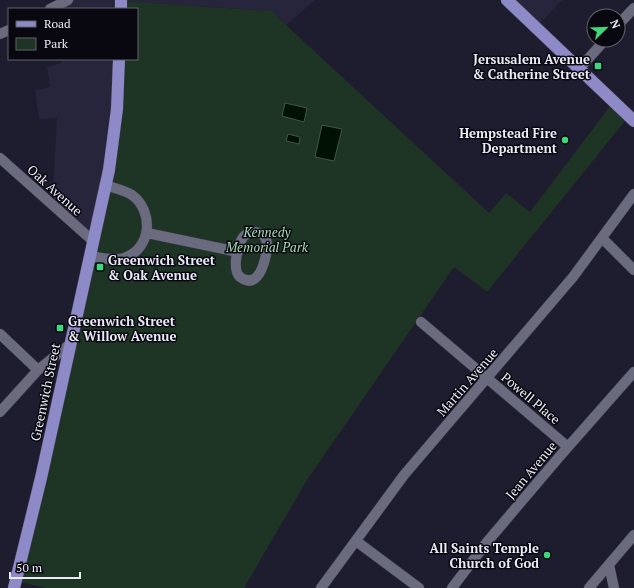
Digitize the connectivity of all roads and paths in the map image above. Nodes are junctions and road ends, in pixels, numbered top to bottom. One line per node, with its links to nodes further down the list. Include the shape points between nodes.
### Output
1 (68, 0): 3 (street)
2 (507, 0): 8 (main road)
3 (52, 8)
4 (634, 8): 5 (street)
5 (626, 16)
6 (598, 48): 8 (street)
7 (119, 60): 11 (main road, Greenwich Street, via 117,109)
8 (579, 69): 9 (main road)
9 (634, 122)
10 (0, 158): 15 (street, Oak Avenue)
11 (105, 185): 13 (street, via 131,195 139,202 148,222); 15 (main road, Greenwich Street)
12 (634, 194): 14 (street, Martin Avenue)
13 (147, 232): 16 (street); 17 (street, via 135,252 125,258 114,260)
14 (602, 238): 18 (street); 24 (street, Martin Avenue, via 573,277)
15 (93, 241): 17 (main road, Greenwich Street)
16 (238, 252): 16 (street, via 235,267 238,275 246,279 258,277 267,248 264,236 256,232 248,233 241,239)
17 (90, 256): 21 (main road, Greenwich Street)
18 (634, 270)
19 (421, 322): 24 (street, Powell Place)
20 (0, 334): 22 (street)
21 (70, 345): 22 (street); 30 (main road, Greenwich Street)
22 (38, 370): 25 (street)
23 (634, 372): 26 (street, Jean Avenue)
24 (487, 378): 26 (street, Powell Place); 28 (street, Martin Avenue, via 404,475)
25 (0, 412)
26 (568, 447): 33 (street, Jean Avenue, via 487,542)
27 (634, 535): 29 (street)
28 (356, 541): 31 (street, Martin Avenue); 32 (street)
29 (609, 565): 34 (street); 35 (street)
30 (14, 588)
31 (321, 588)
32 (419, 588)
33 (452, 588)
34 (589, 588)
35 (614, 588)

